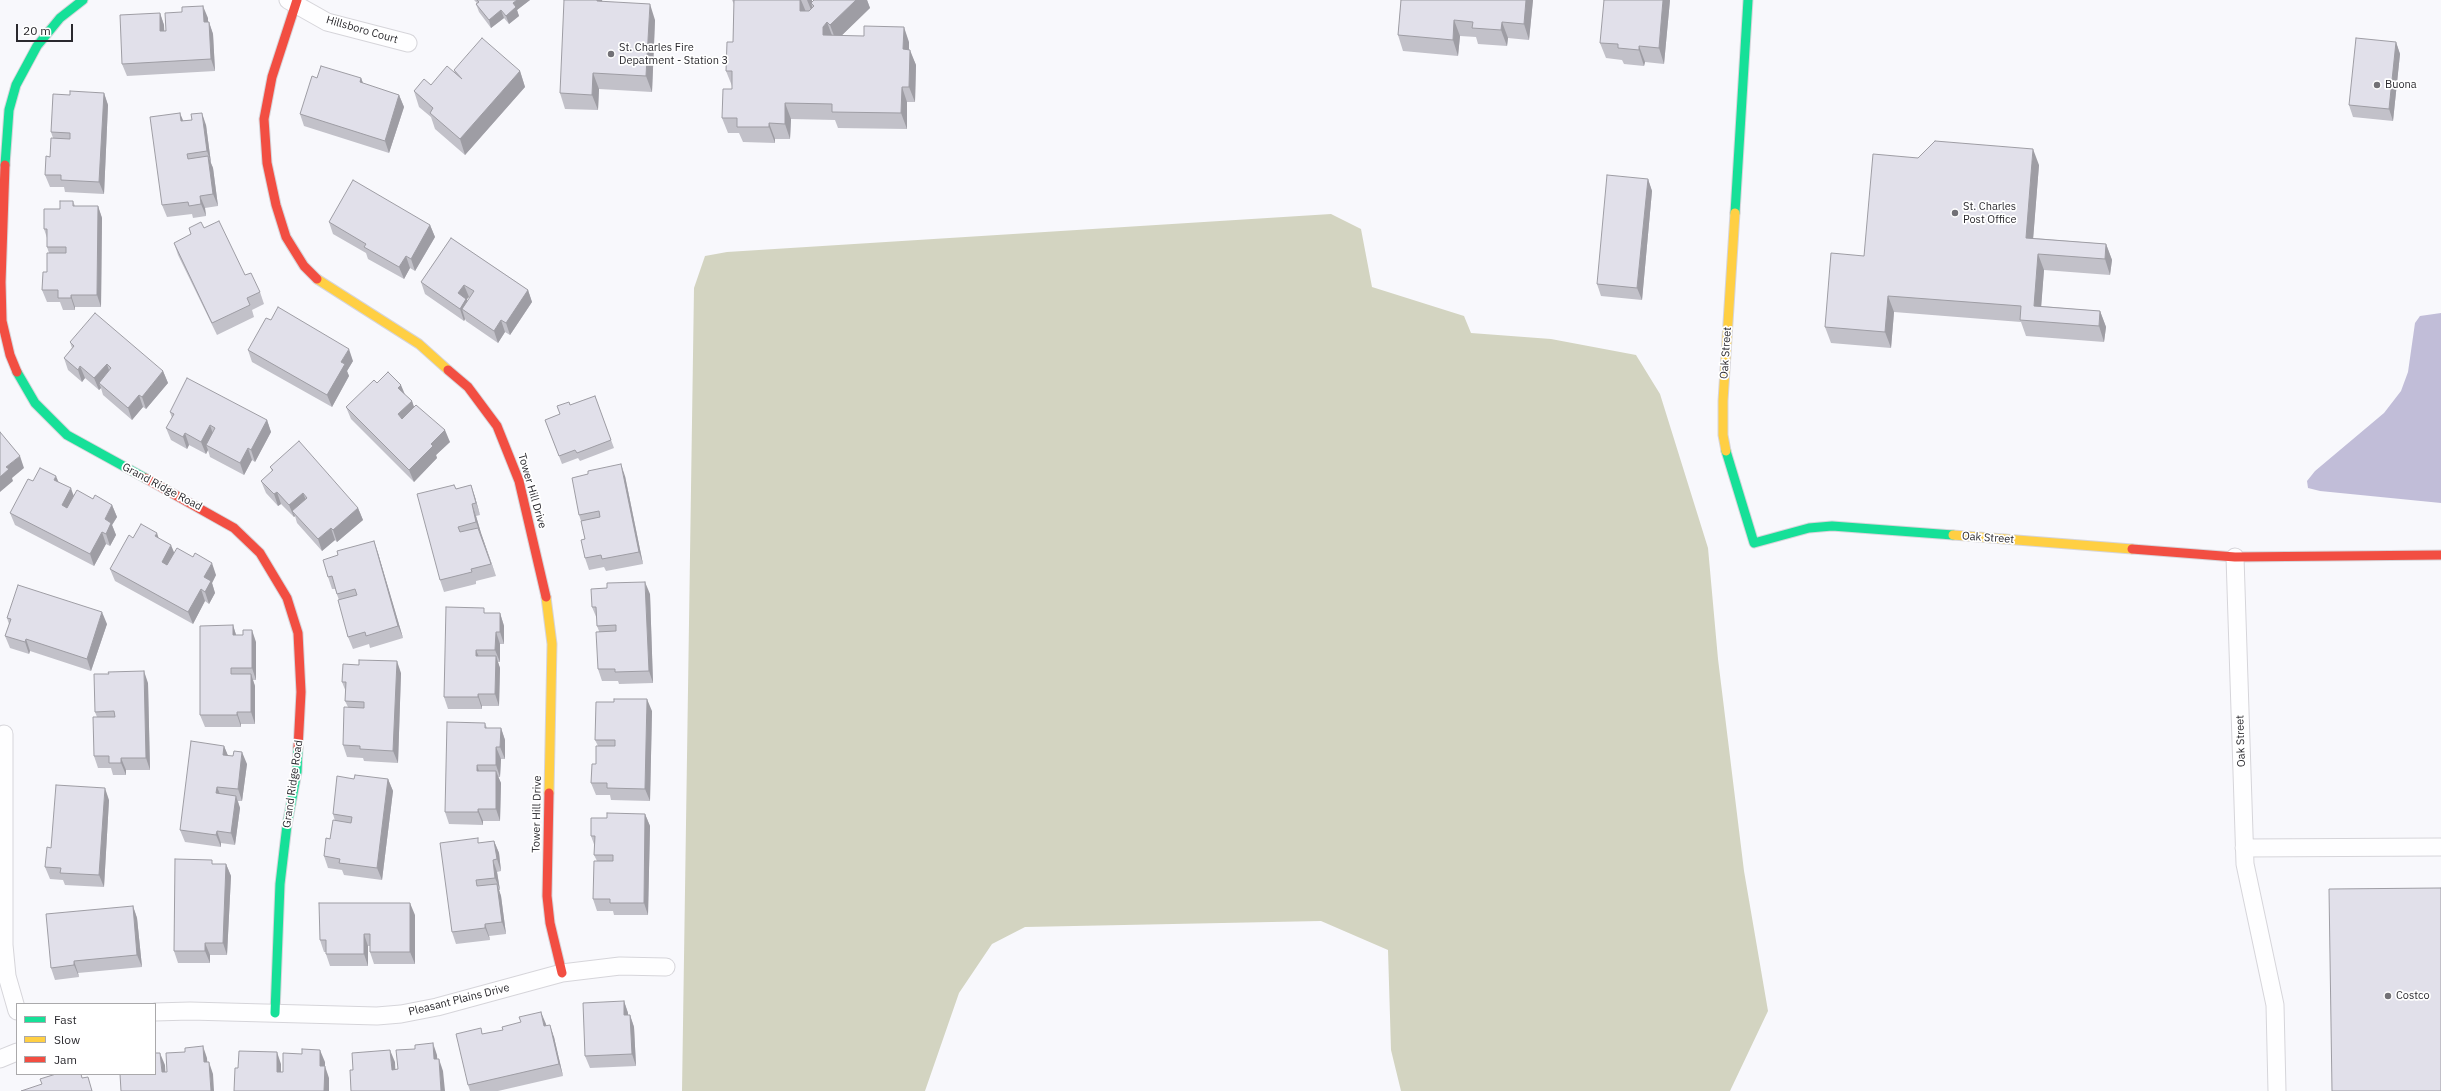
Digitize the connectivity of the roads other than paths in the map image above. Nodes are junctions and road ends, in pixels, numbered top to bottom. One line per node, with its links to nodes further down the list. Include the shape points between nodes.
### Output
1 (83, 0): 14 (street, Grand Ridge Road, via 60,18 37,46 16,85 9,110 5,141 2,321 17,372 35,403 49,419 67,435 234,528 260,553 287,598 298,633 301,692 299,753 287,824 280,890)
2 (1748, 0): 6 (street, Oak Street, via 1723,394 1723,435 1728,462 1754,543 1809,528 1832,526)
3 (293, 1): 4 (street, Hillsboro Court, via 327,22); 11 (street, Tower Hill Drive, via 283,48 272,77 264,119 267,163 286,237 304,266 319,281 419,344 468,387 497,426 519,481 545,586 552,644 547,896 550,923)
4 (408, 43)
5 (2441, 555): 6 (street)
6 (2234, 557): 9 (street, Oak Street)
7 (4, 734): 12 (street, via 4,945 7,976)
8 (2441, 847): 9 (street)
9 (2244, 848): 17 (street, Oak Street, via 2245,864 2275,1005)
10 (666, 967): 11 (street, Pleasant Plains Drive, via 620,966)
11 (562, 973): 14 (street, Pleasant Plains Drive, via 437,1007 401,1014 377,1016)
12 (16, 1008)
13 (156, 1012): 14 (street, Pleasant Plains Drive)
14 (275, 1013)
15 (16, 1052): 16 (street)
16 (0, 1059)
17 (2277, 1091)

